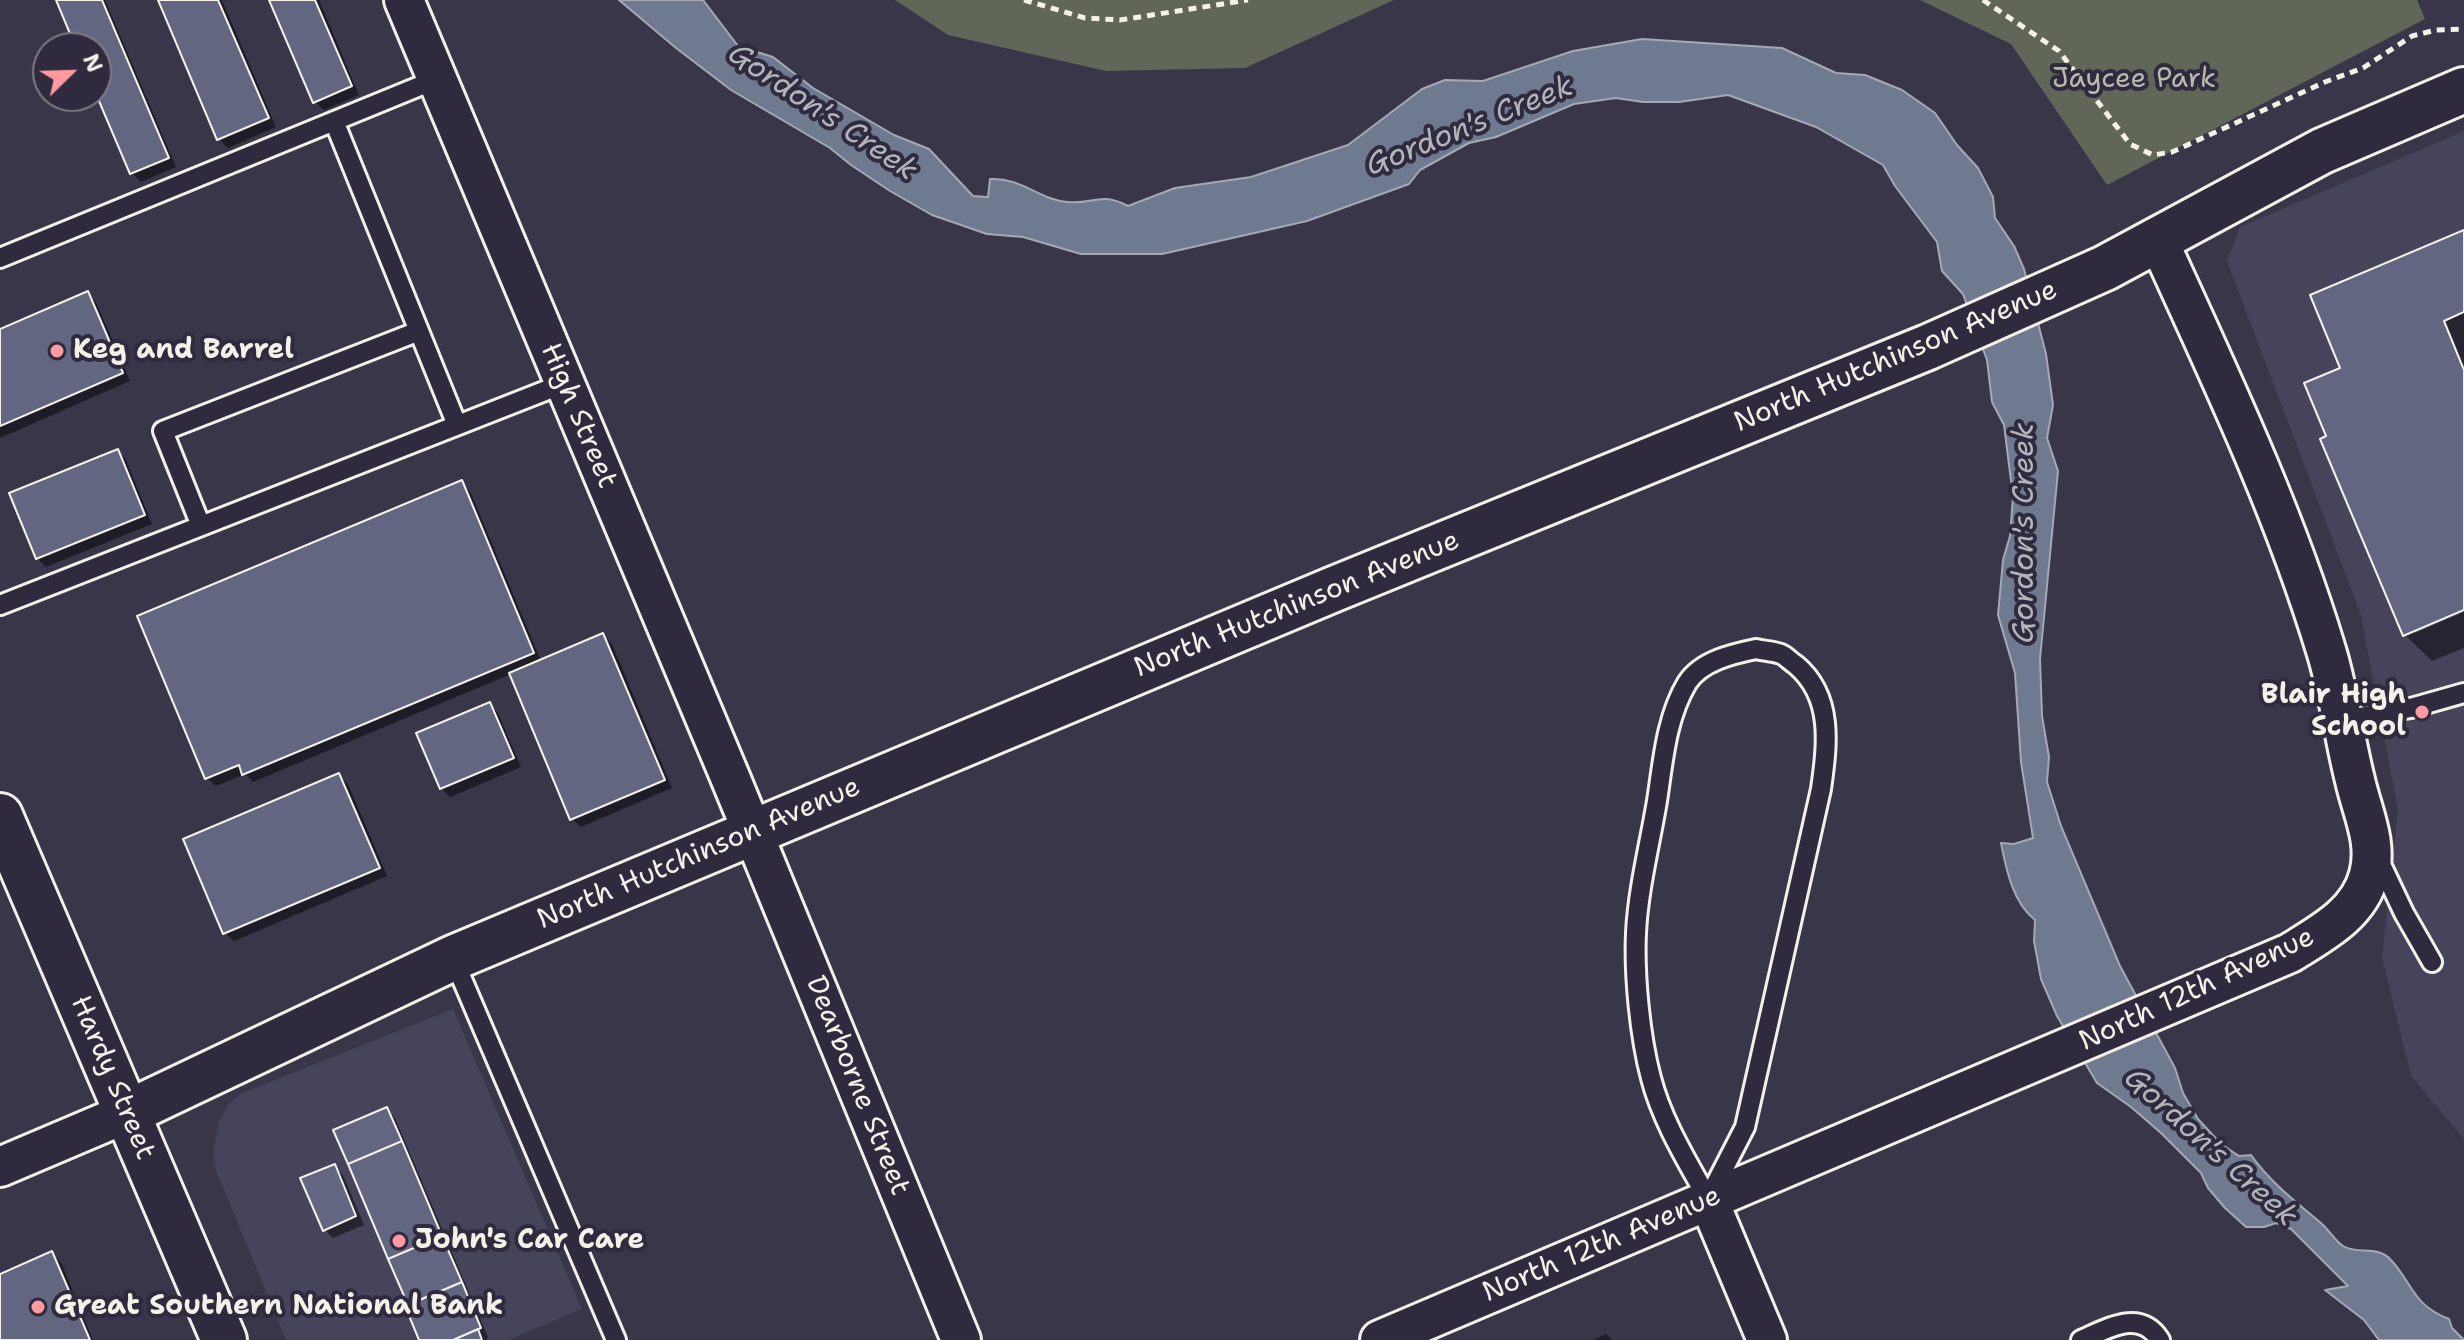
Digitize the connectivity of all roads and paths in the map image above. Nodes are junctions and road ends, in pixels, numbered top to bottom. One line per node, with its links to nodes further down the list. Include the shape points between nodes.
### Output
1 (404, 0): 6 (street, High Street)
2 (1024, 0): 3 (path, via 1085,18 1120,20)
3 (1248, 0)
4 (1983, 0): 5 (path, via 2059,51 2130,144 2153,155 2172,152 2363,68 2412,36)
5 (2464, 29)
6 (437, 79): 8 (lane); 12 (street, High Street)
7 (2464, 90): 9 (main road, North Hutchinson Avenue, via 2322,151)
8 (334, 121): 10 (lane); 11 (lane)
9 (2158, 240): 17 (street, via 2287,536 2327,652); 19 (main road, North Hutchinson Avenue, via 1928,347)
10 (0, 258)
11 (419, 331): 13 (lane); 14 (lane, via 163,431)
12 (565, 383): 13 (lane); 19 (street, High Street)
13 (457, 425): 14 (lane)
14 (201, 526): 15 (lane)
15 (0, 605)
16 (2464, 693): 17 (lane)
17 (2342, 720): 20 (street)
18 (0, 816): 23 (main road, Hardy Street)
19 (752, 831): 21 (main road, North Hutchinson Avenue); 28 (street, Dearborne Street)
20 (2374, 849): 22 (lane); 25 (street, North 12th Avenue, via 2355,907 2290,953)
21 (453, 958): 23 (main road, North Hutchinson Avenue); 27 (lane)
22 (2432, 962)
23 (127, 1113): 24 (street); 26 (main road, Hardy Street)
24 (0, 1167)
25 (1708, 1199): 25 (lane, via 1673,1136 1651,1079 1640,1017 1636,933 1675,711 1688,681 1709,664 1756,649 1783,655 1804,672 1825,715 1827,747 1745,1127); 29 (street, North 12th Avenue); 30 (street)
26 (224, 1340)
27 (616, 1340)
28 (961, 1340)
29 (1380, 1340)
30 (1767, 1340)
31 (2081, 1340): 32 (lane, via 2130,1322 2145,1325)
32 (2160, 1340)

